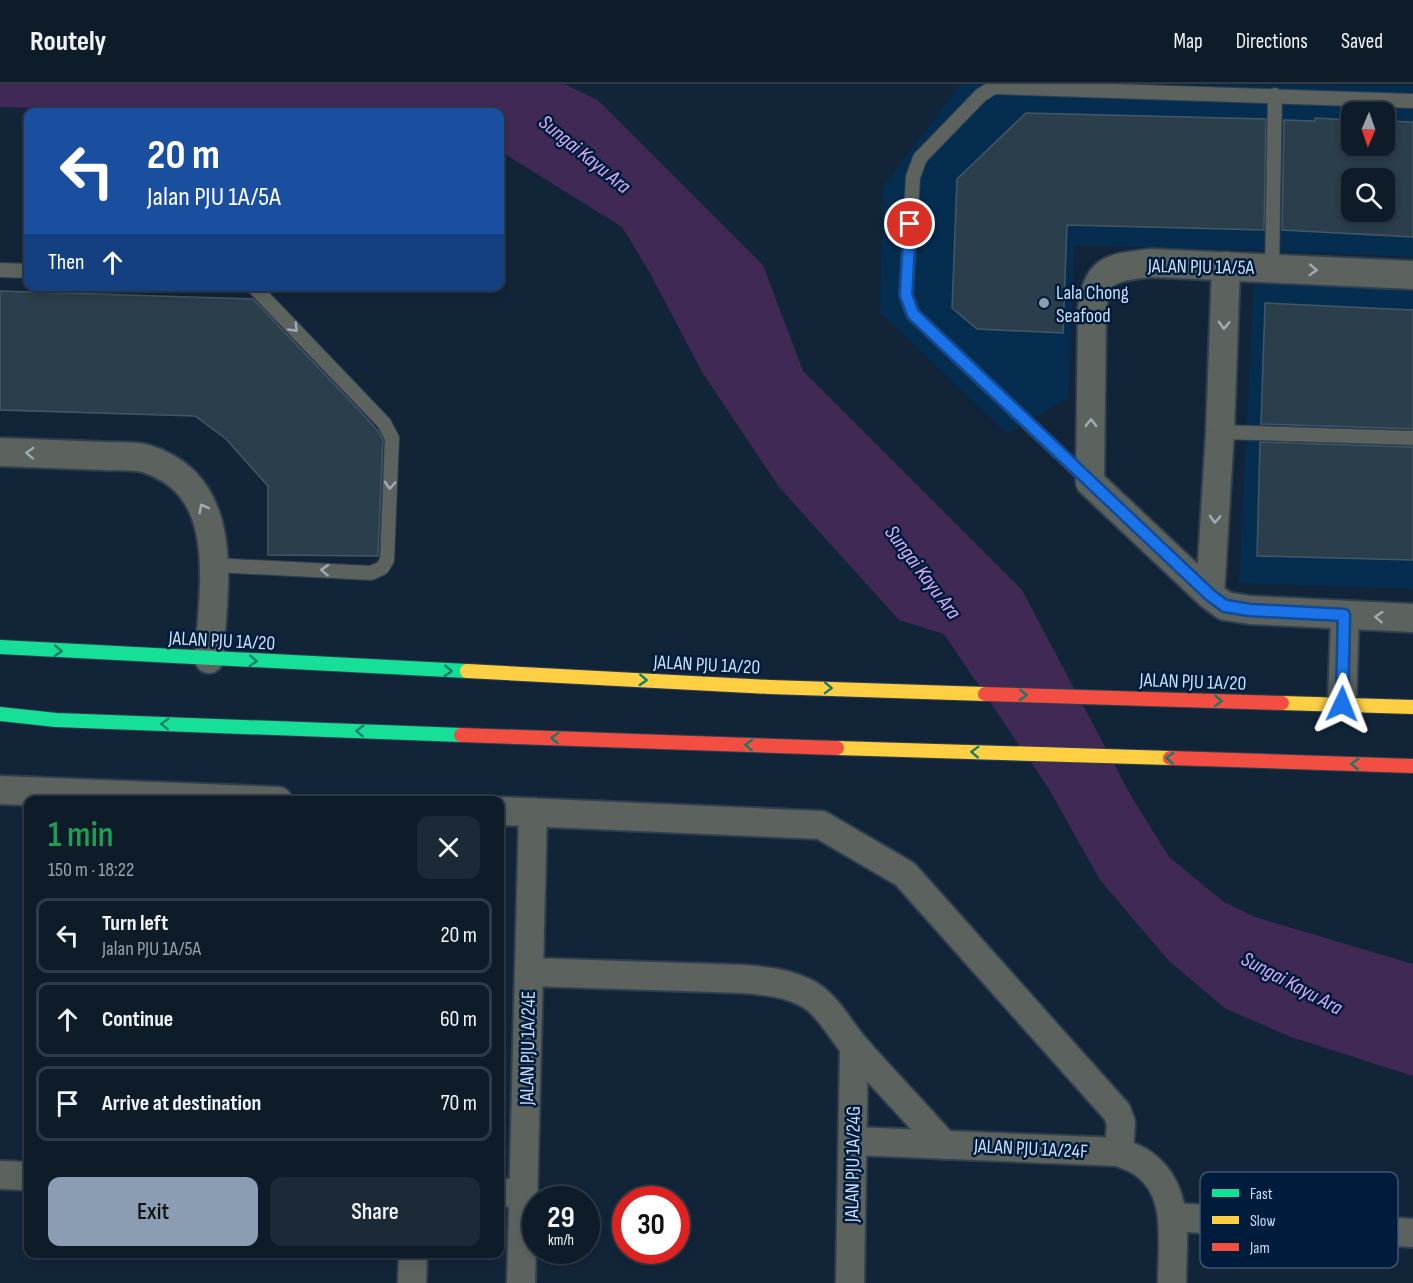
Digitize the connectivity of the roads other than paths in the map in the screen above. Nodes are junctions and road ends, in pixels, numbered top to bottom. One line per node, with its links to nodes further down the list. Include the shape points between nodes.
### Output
1 (1275, 95): 2 (lane); 4 (lane); 12 (lane, via 994,87 981,95 920,158 913,177 906,295 913,314)
2 (1413, 101)
3 (1226, 266): 4 (street, JALAN PJU 1A/5A); 9 (street, one-way to 9); 12 (street, JALAN PJU 1A/5A, one-way to 3, via 1092,310 1094,290 1101,278 1113,269 1151,263)
4 (1272, 268): 7 (street, JALAN PJU 1A/5A, one-way to 7)
5 (0, 270): 6 (lane)
6 (24, 271)
7 (1413, 275)
8 (258, 291): 13 (lane, one-way to 13, via 384,423 392,438 387,560 382,568 371,573)
9 (1220, 432): 10 (lane); 14 (street, one-way to 14)
10 (1413, 438)
11 (0, 452): 13 (street, one-way to 11, via 213,537 205,509 183,477 146,458)
12 (1090, 482): 14 (street)
13 (214, 565): 18 (street)
14 (1210, 595): 15 (street, via 1225,606 1250,610)
15 (1344, 615): 16 (street, one-way to 15); 19 (street)
16 (1413, 618)
17 (0, 647): 18 (street, JALAN PJU 1A/20, one-way to 18)
18 (209, 659): 19 (street, JALAN PJU 1A/20, one-way to 19, via 770,687)
19 (1342, 704): 20 (street, JALAN PJU 1A/20)
20 (1413, 707)
21 (0, 714): 22 (street)
22 (56, 720): 23 (street); 24 (street, one-way to 22)
23 (11, 728)
24 (1413, 766)
25 (0, 790): 26 (street)
26 (136, 796)
27 (504, 811): 28 (street)
28 (534, 812): 29 (street, JALAN PJU 1A/24E); 33 (street, via 821,825 905,874 1117,1112 1121,1123)
29 (529, 972): 30 (street, via 771,981 811,996); 36 (street, JALAN PJU 1A/24E)
30 (854, 1046): 31 (street, JALAN PJU 1A/24G); 32 (street)
31 (854, 1142): 32 (street, JALAN PJU 1A/24F); 44 (street, JALAN PJU 1A/24G)
32 (945, 1145): 33 (street, JALAN PJU 1A/24F)
33 (1119, 1152): 37 (street, JALAN PJU 1A/24F, via 1140,1162 1159,1179 1169,1197)
34 (0, 1175): 35 (street)
35 (24, 1176)
36 (512, 1193): 43 (street, JALAN PJU 1A/24E)
37 (1173, 1217): 38 (street); 45 (street, JALAN PJU 1A/24F)
38 (1200, 1219)
39 (1398, 1232): 40 (street)
40 (1413, 1233)
41 (413, 1258): 42 (street)
42 (412, 1283)
43 (521, 1283)
44 (850, 1283)
45 (1172, 1283)

